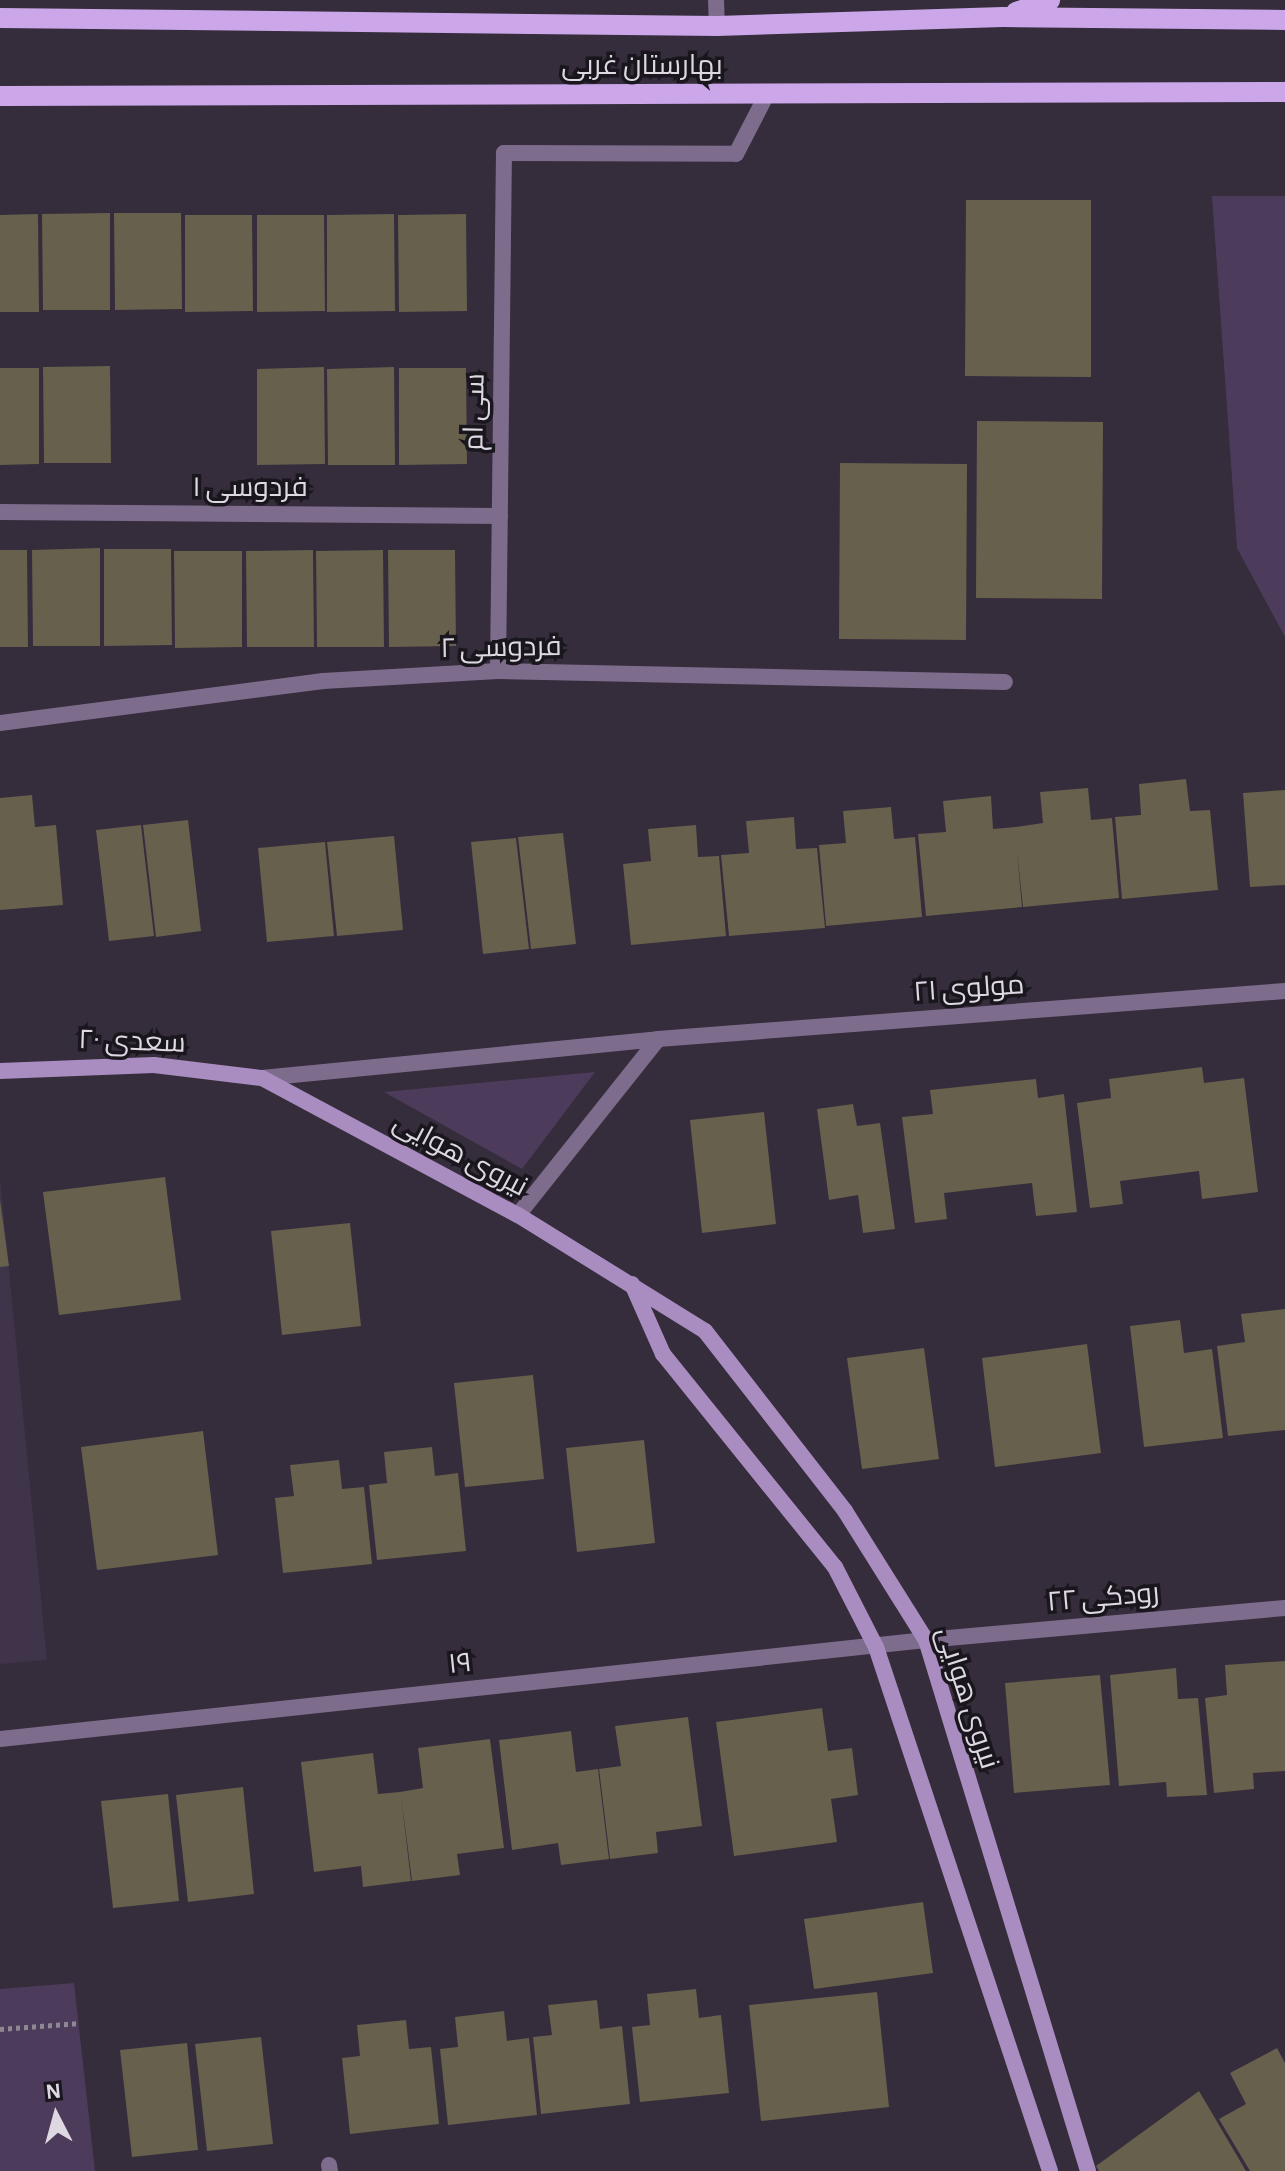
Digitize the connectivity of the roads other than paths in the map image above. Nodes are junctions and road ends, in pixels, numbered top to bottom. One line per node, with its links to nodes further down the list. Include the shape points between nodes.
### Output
1 (716, 0): 6 (street)
2 (1050, 0): 3 (main road)
3 (1003, 17): 5 (main road, بهارستان غربی); 6 (main road, بهارستان غربی)
4 (0, 18): 6 (main road, بهارستان غربی)
5 (1285, 20)
6 (717, 26)
7 (1285, 92): 8 (main road, بهارستان غربی)
8 (767, 94): 9 (main road, بهارستان غربی); 11 (street, سی ام, via 736,154 504,153)
9 (0, 96)
10 (0, 512): 11 (street, فردوسی ۱)
11 (500, 516): 12 (street, سی ام)
12 (498, 671): 13 (street, فردوسی ۲); 14 (street, فردوسی ۲, via 323,681)
13 (1005, 682)
14 (0, 723)
15 (1285, 991): 16 (street, مولوی ۲۱)
16 (658, 1039): 18 (street, مولوی ۲۱); 19 (street)
17 (0, 1071): 18 (street, سعدی ۲۰, via 154,1065)
18 (262, 1078): 19 (street, نیروی هوایی)
19 (518, 1215): 20 (street, نیروی هوایی)
20 (632, 1283): 22 (street, نیروی هوایی, via 705,1331 845,1511); 23 (street, via 663,1354 835,1567)
21 (1285, 1608): 22 (street, رودکی ۲۲)
22 (926, 1640): 23 (street, ۱۹); 26 (street, نیروی هوایی)
23 (876, 1647): 24 (street, ۱۹); 25 (street)
24 (0, 1739)
25 (1050, 2171)
26 (1088, 2171)

